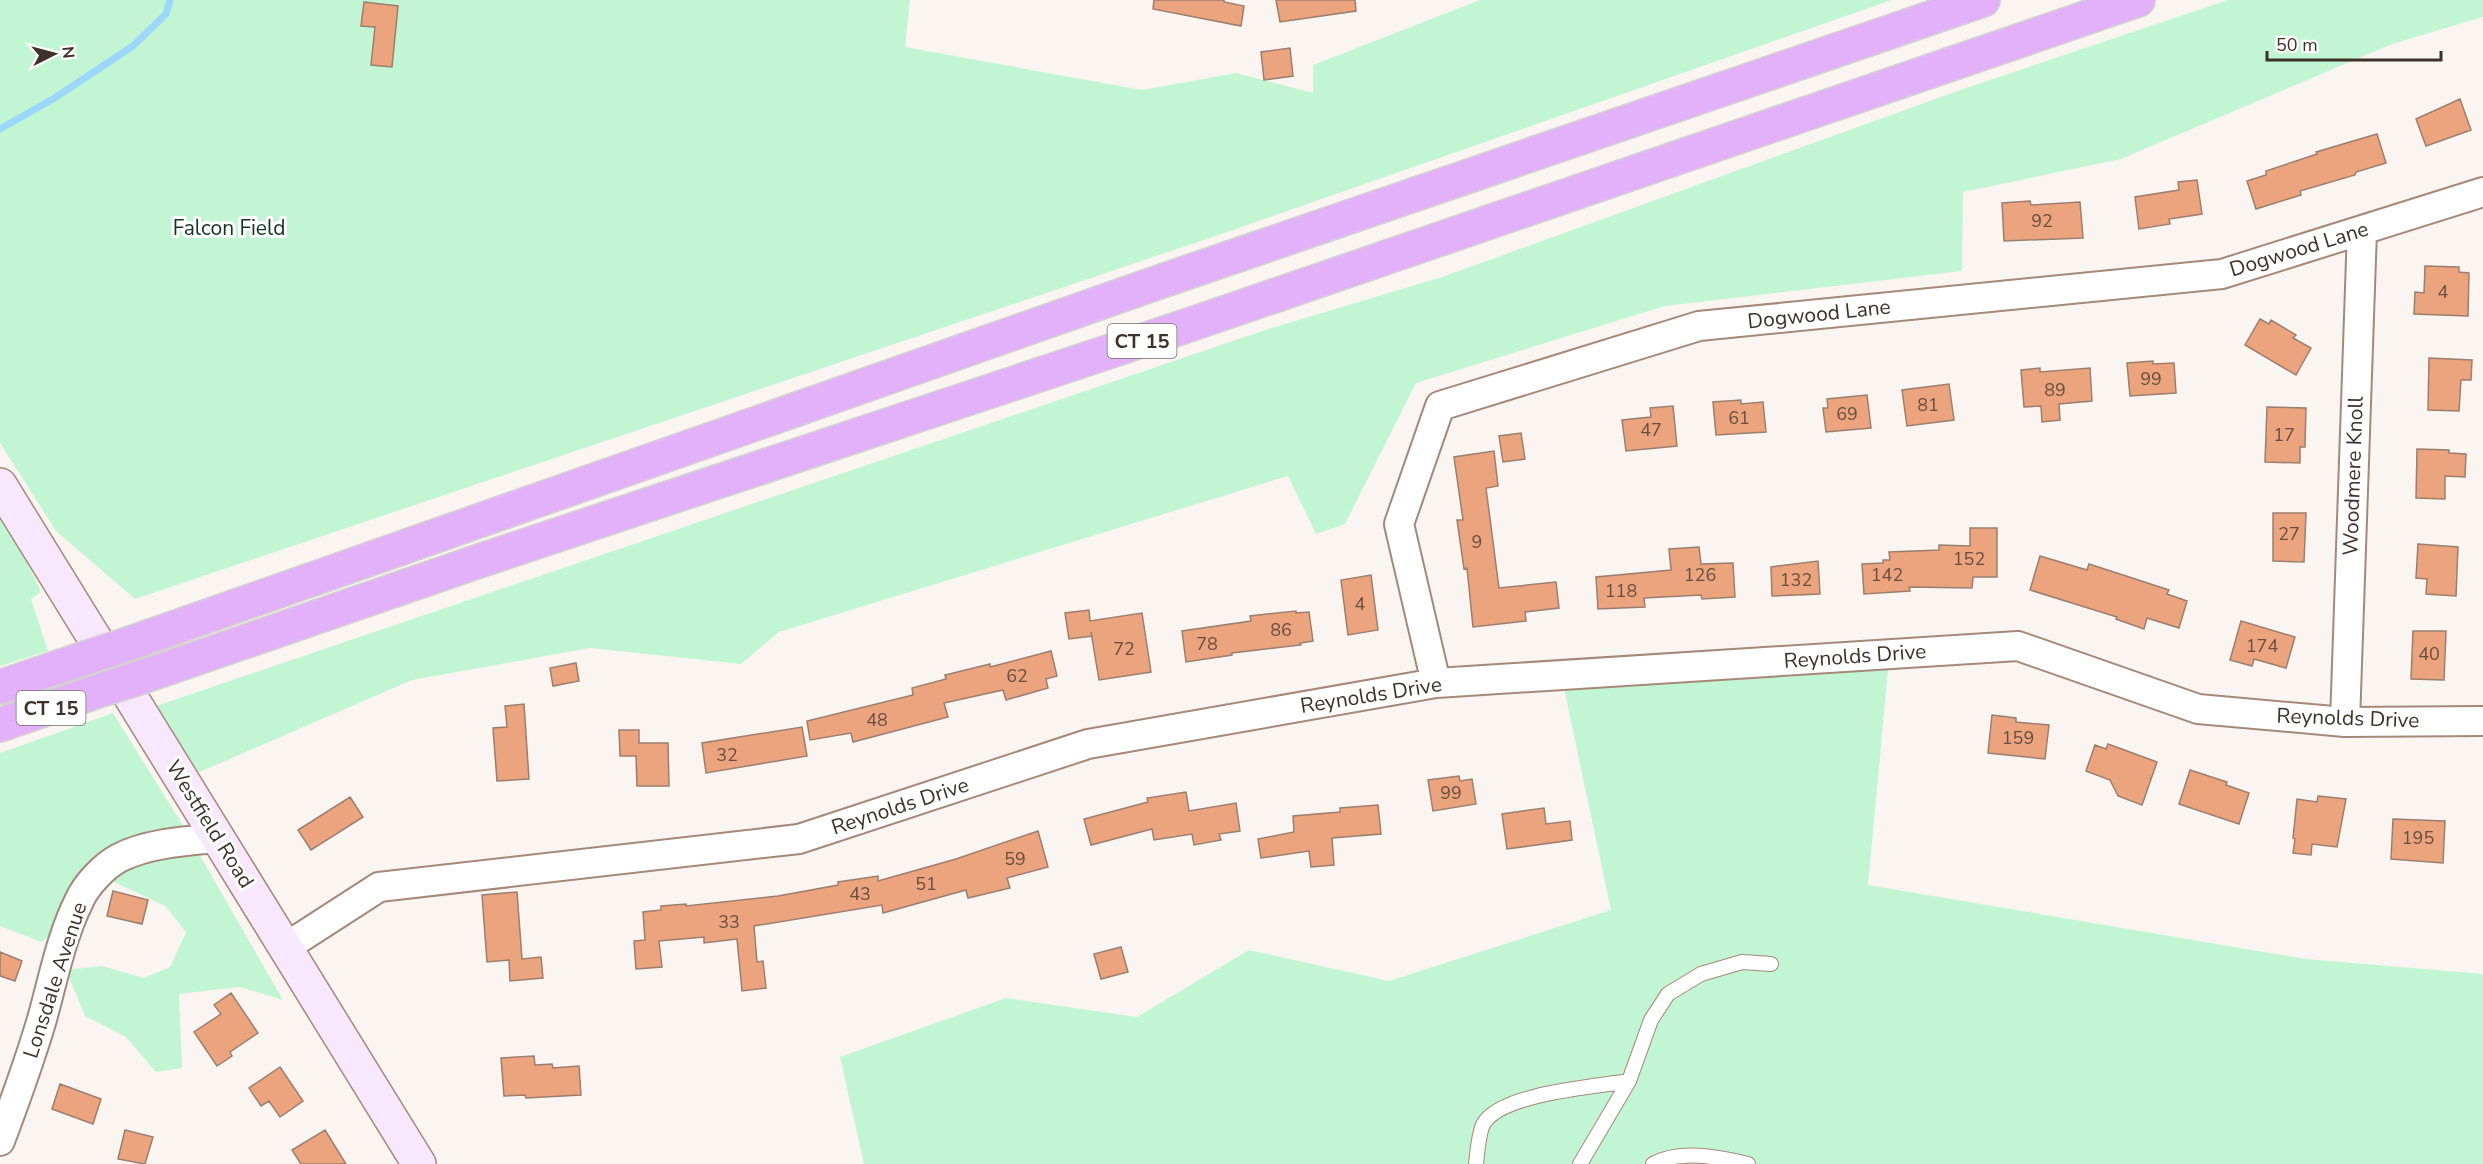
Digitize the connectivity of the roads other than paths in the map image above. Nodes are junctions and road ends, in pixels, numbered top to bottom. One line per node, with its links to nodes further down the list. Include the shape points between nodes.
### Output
1 (1983, 0): 7 (highway, CT 15, bridge, via 1150,285)
2 (2138, 0): 10 (highway, CT 15, bridge)
3 (2483, 192): 4 (street, Dogwood Lane)
4 (2362, 230): 6 (street, Dogwood Lane, via 2222,274 1699,326 1440,406 1400,524); 9 (street, Woodmere Knoll)
5 (0, 485): 11 (street, Westfield Road)
6 (1436, 683): 9 (street, Reynolds Drive, via 2018,646 2198,709); 12 (street, Reynolds Drive, via 1088,744 799,839 379,887)
7 (0, 687)
8 (2483, 721): 9 (street, Reynolds Drive)
9 (2344, 722)
10 (0, 725)
11 (218, 838): 12 (street, Westfield Road); 15 (street, Lonsdale Avenue, via 134,852 118,858 89,886 79,900 65,939 36,1039)
12 (286, 947): 16 (street, Westfield Road)
13 (1771, 964): 14 (lane, via 1742,962 1701,974 1668,994 1651,1020)
14 (1629, 1081): 17 (lane, via 1531,1098 1500,1109 1483,1124); 18 (lane)
15 (0, 1141)
16 (419, 1164)
17 (1476, 1164)
18 (1580, 1164)
19 (1653, 1164): 20 (lane, via 1692,1155)
20 (1748, 1164)

